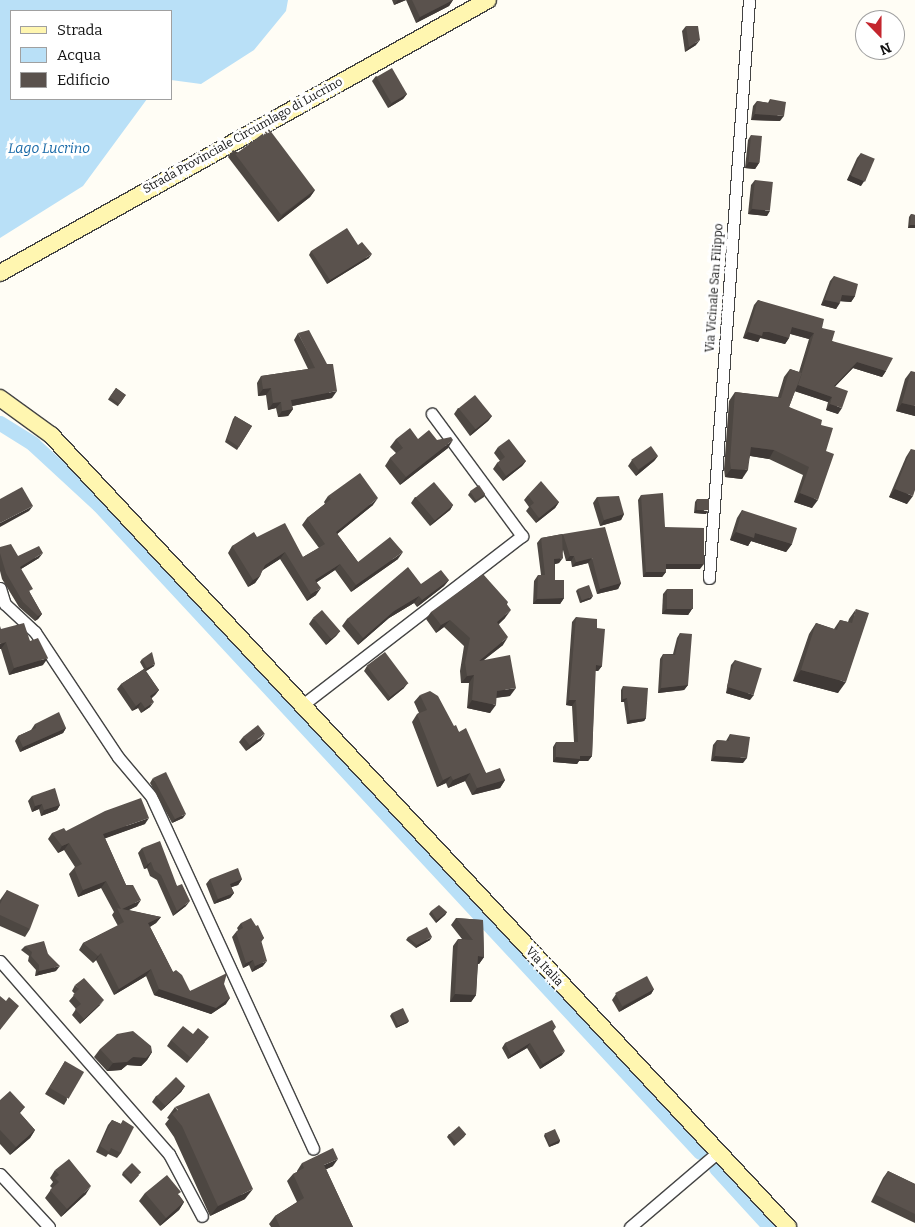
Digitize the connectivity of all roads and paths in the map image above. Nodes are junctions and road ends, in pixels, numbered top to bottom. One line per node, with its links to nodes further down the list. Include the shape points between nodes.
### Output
1 (488, 0): 3 (street, Strada Provinciale Circumlago di Lucrino)
2 (749, 0): 6 (street, Via Vicinale San Filippo)
3 (0, 273)
4 (0, 398): 8 (street, Via Italia, via 51,435)
5 (432, 414): 8 (street, via 522,536)
6 (709, 578)
7 (0, 588): 10 (street, via 5,604 35,632 118,757 151,796)
8 (301, 706): 11 (street, Via Italia)
9 (0, 961): 13 (street, via 169,1154)
10 (313, 1150)
11 (717, 1153): 15 (street); 16 (street, Via Italia)
12 (0, 1174): 14 (street)
13 (202, 1216)
14 (49, 1227)
15 (630, 1227)
16 (788, 1227)

